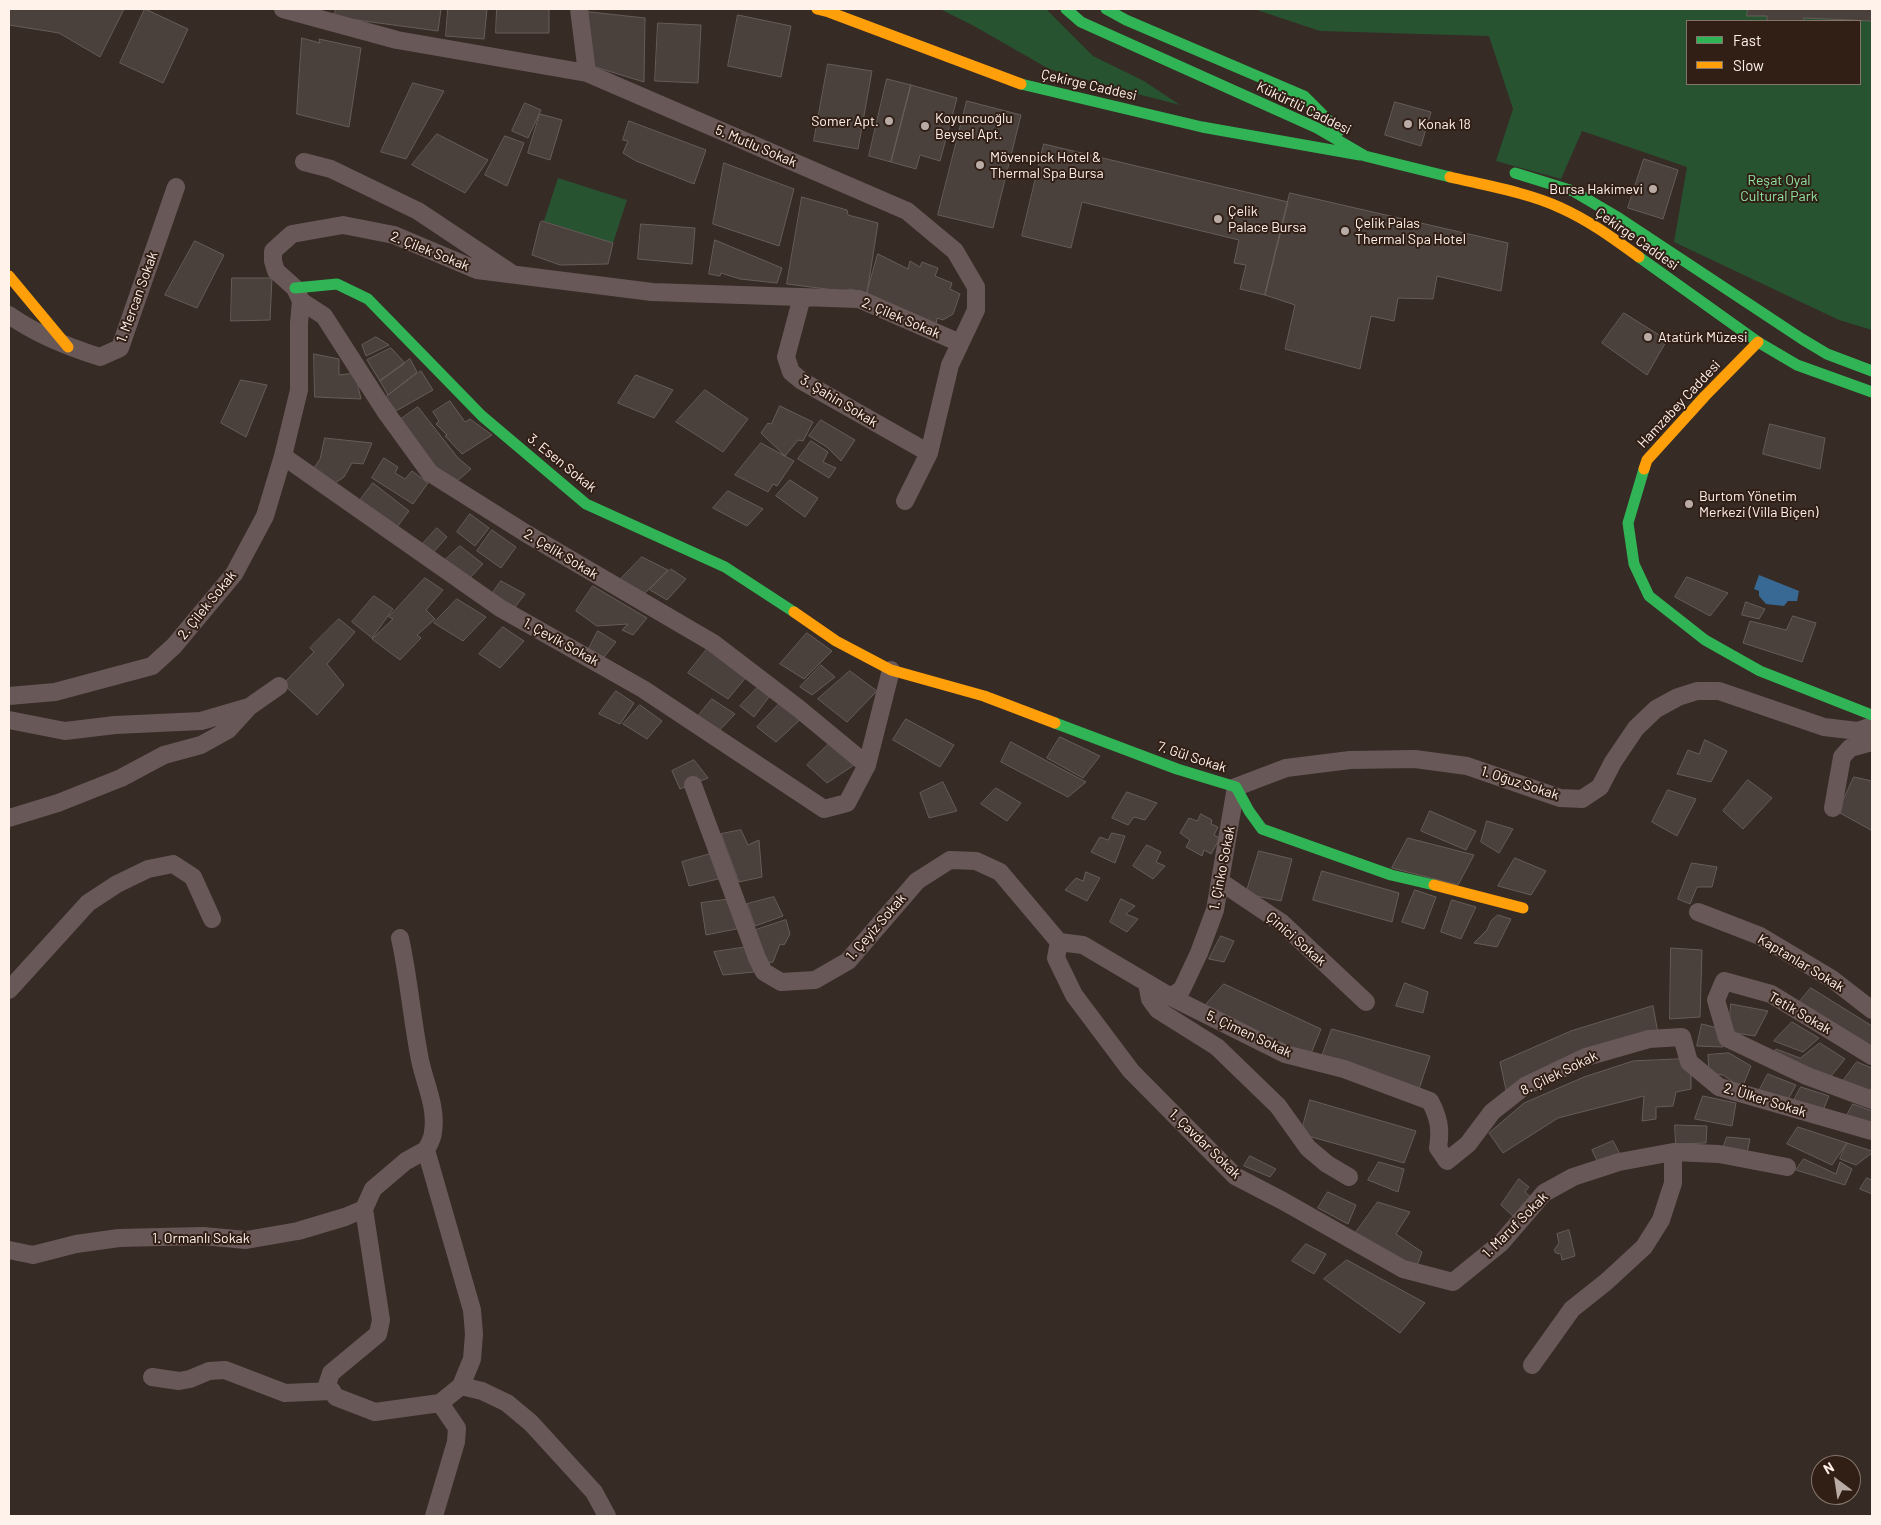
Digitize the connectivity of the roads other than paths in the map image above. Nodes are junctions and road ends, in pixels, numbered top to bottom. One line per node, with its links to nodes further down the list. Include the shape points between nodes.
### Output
1 (283, 9): 6 (street, 5. Mutlu Sokak, via 397,40)
2 (579, 9): 6 (street)
3 (817, 9): 7 (main road, Çekirge Caddesi, via 1016,84 1202,127)
4 (1066, 9): 7 (main road, Kükürtlü Caddesi, via 1081,22 1317,128)
5 (1106, 9): 7 (main road, Kükürtlü Caddesi, via 1304,96)
6 (587, 73): 19 (street, 5. Mutlu Sokak, via 907,211 955,251 976,287 976,310)
7 (1365, 156): 9 (main road, Çekirge Caddesi); 17 (main road, Çekirge Caddesi, via 1516,193 1560,208 1594,225)
8 (304, 162): 13 (street, via 331,169 418,211)
9 (1460, 167)
10 (1507, 172): 18 (main road, Çekirge Caddesi, via 1573,191)
11 (176, 187): 20 (street, 1. Mercan Sokak, via 120,348 100,357)
12 (9, 276): 20 (main road)
13 (516, 276): 14 (street, 2. Çilek Sokak, via 477,270 394,234 342,225 292,234 273,251 276,271); 15 (street, 2. Çilek Sokak, via 652,292)
14 (298, 294): 24 (street, 2. Çilek Sokak, via 299,390); 26 (main road, 3. Esen Sokak, via 337,284 368,299 482,416 586,504 725,567 836,642); 34 (street, 2. Çelik Sokak, via 324,316 384,412 430,473 713,643)
15 (802, 297): 19 (street, 2. Çilek Sokak, via 859,299); 23 (street, 3. Şahin Sokak, via 786,358 791,372)
16 (9, 315): 20 (street, 1. Mercan Sokak, via 25,327)
17 (1767, 338): 18 (main road, via 1781,335); 22 (main road, Çekirge Caddesi, via 1797,365); 30 (main road, Hamzabey Caddesi, via 1705,396 1647,460 1628,523 1634,564 1649,596 1706,640 1760,670)
18 (1802, 339): 21 (main road, Çekirge Caddesi, via 1826,354)
19 (960, 344): 23 (street, 5. Mutlu Sokak, via 950,365)
20 (68, 347)
21 (1872, 371)
22 (1872, 392)
23 (929, 453): 25 (street, 5. Mutlu Sokak)
24 (283, 456): 28 (street, 2. Çilek Sokak, via 265,516 234,574 174,646 152,666 55,692); 34 (street, 1. Çevik Sokak, via 500,608 644,689 824,809 847,803)
25 (905, 501)
26 (891, 670): 34 (street); 36 (main road, 7. Gül Sokak, via 984,696 1178,769)
27 (279, 686): 29 (street)
28 (9, 696)
29 (249, 707): 31 (street, via 201,721 65,731); 38 (street, via 228,730 201,745 164,754 121,778)
30 (1872, 714)
31 (9, 720)
32 (1872, 726): 36 (street, 1. Oğuz Sokak, via 1858,731 1824,727 1719,691 1697,691 1656,709 1636,728 1600,787 1582,799 1560,798 1467,766 1415,759 1350,760 1286,768)
33 (1872, 742): 37 (street, via 1850,748 1842,757)
34 (867, 765)
35 (693, 785): 44 (street, 1. Çeyiz Sokak, via 757,958 764,972 780,982 814,980 848,962 917,881 950,860 976,861 1000,872)
36 (1236, 787): 39 (street, 1. Çinko Sokak); 40 (main road, 7. Gül Sokak, via 1262,829 1391,875)
37 (1833, 808)
38 (9, 818)
39 (1221, 882): 47 (street, 1. Çinko Sokak, via 1215,910 1199,953 1182,989); 48 (street, Çinici Sokak, via 1282,923)
40 (1523, 908)
41 (1698, 912): 49 (street, Kaptanlar Sokak, via 1760,936 1832,979)
42 (212, 919): 46 (street, via 193,878 173,864 148,869 88,902)
43 (400, 938): 55 (street, via 420,1062 432,1104 433,1133)
44 (1059, 942): 45 (street, 5. Çimen Sokak, via 1083,945); 61 (street, 1. Çavdar Sokak, via 1056,958 1074,995 1119,1056 1234,1176 1403,1269)
45 (1148, 983): 47 (street, 5. Çimen Sokak); 58 (street, via 1150,998 1158,1010 1217,1047 1278,1106 1308,1148)
46 (9, 990)
47 (1171, 997): 54 (street, 5. Çimen Sokak, via 1285,1054 1344,1069 1430,1101 1438,1116)
48 (1366, 1002)
49 (1872, 1010)
50 (1682, 1037): 53 (street, 2. Ülker Sokak, via 1689,1062 1719,1087); 54 (street, 8. Çilek Sokak, via 1649,1039 1586,1057 1525,1086 1492,1112 1468,1144 1447,1161)
51 (1872, 1056): 52 (street, Tetik Sokak, via 1771,994 1724,981 1716,1000 1728,1038 1807,1076)
52 (1872, 1100)
53 (1872, 1131)
54 (1438, 1148)
55 (426, 1150): 59 (street, via 406,1161 373,1189); 64 (street, via 472,1310 472,1359)
56 (1673, 1152): 57 (street, 1. Maruf Sokak, via 1718,1154); 61 (street, 1. Maruf Sokak, via 1619,1162 1573,1176 1544,1193 1501,1244); 62 (street, via 1673,1183 1661,1220 1644,1247 1572,1309)
57 (1787, 1167)
58 (1349, 1177)
59 (364, 1209): 60 (street, 1. Ormanlı Sokak, via 298,1231 246,1240 203,1236 119,1238 76,1244 33,1256); 65 (street, via 381,1320 378,1334 331,1373 327,1385)
60 (9, 1250)
61 (1453, 1282)
62 (1532, 1365)
63 (152, 1377): 65 (street, via 178,1381 209,1371 226,1370 285,1393)
64 (461, 1386): 66 (street); 68 (street, via 482,1391 507,1403 531,1423 594,1492)
65 (332, 1391): 66 (street, via 336,1397 376,1412)
66 (440, 1403): 67 (street, via 457,1428 456,1442)
67 (434, 1516)
68 (607, 1516)

